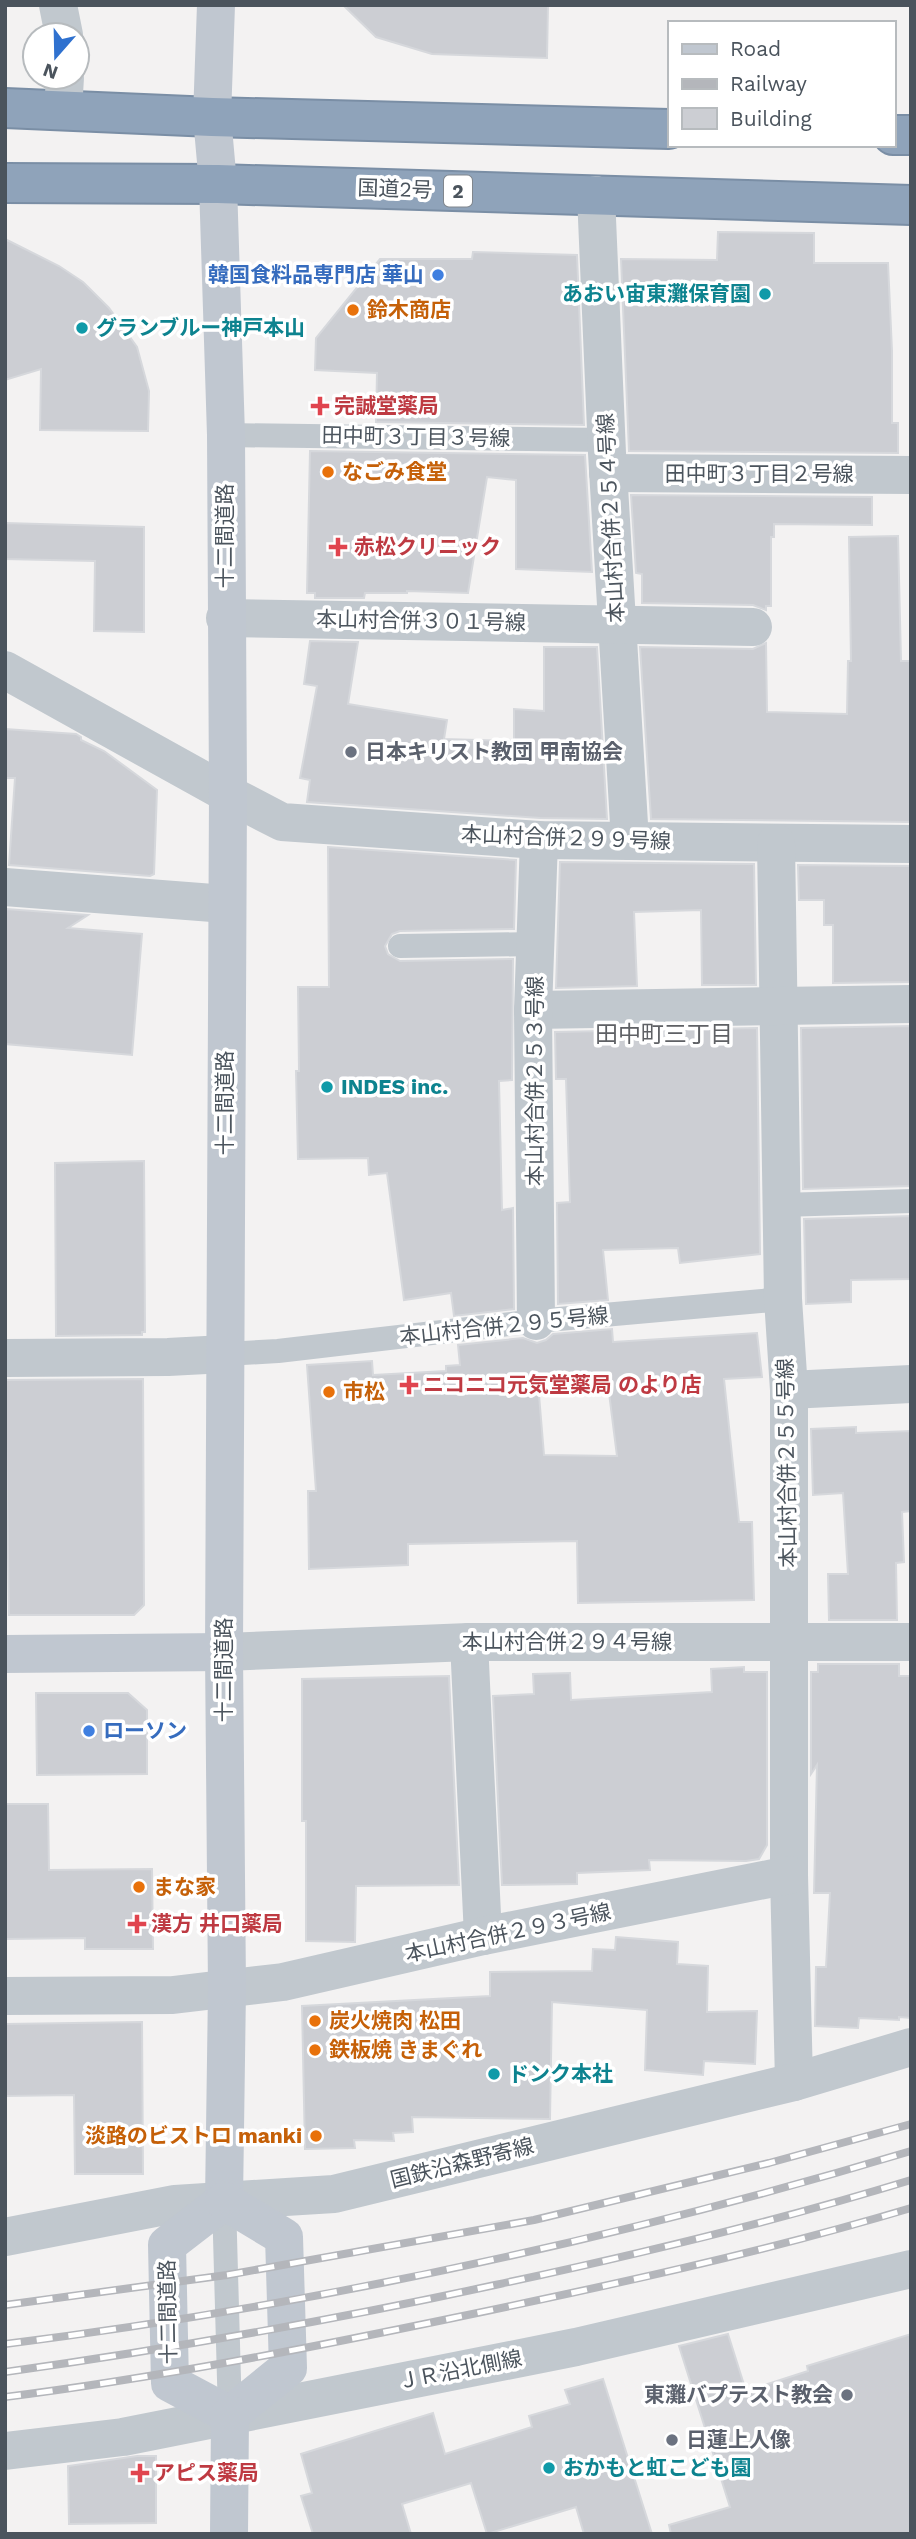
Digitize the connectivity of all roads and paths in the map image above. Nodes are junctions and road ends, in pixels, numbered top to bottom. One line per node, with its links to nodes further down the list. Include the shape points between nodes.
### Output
1 (216, 5): 4 (street, 十二間道路)
2 (64, 93): 3 (highway); 4 (highway)
3 (5, 108)
4 (212, 117): 5 (highway); 7 (street, 十二間道路)
5 (668, 129)
6 (5, 183): 7 (highway, 国道2号 / 2)
7 (218, 184): 8 (highway, 国道2号 / 2); 10 (street, 十二間道路)
8 (596, 195): 9 (highway, 国道2号 / 2); 11 (street, 本山村合併２５４号線)
9 (911, 205)
10 (226, 435): 11 (lane, 田中町３丁目３号線); 13 (street, 十二間道路)
11 (607, 456): 12 (street, 田中町３丁目２号線); 14 (street, 本山村合併２５４号線)
12 (911, 475)
13 (225, 618): 14 (street, 本山村合併３０１号線); 17 (street, 十二間道路)
14 (617, 624): 15 (street, 本山村合併３０１号線); 19 (street, 本山村合併２５４号線)
15 (753, 627)
16 (5, 670): 17 (street, 本山村合併２９９号線)
17 (228, 794): 18 (street, 本山村合併２９９号線, via 282,822); 23 (street, 十二間道路)
18 (539, 840): 19 (street, 本山村合併２９９号線); 24 (street, 本山村合併２５３号線)
19 (630, 841): 20 (street, 本山村合併２９９号線)
20 (776, 843): 21 (street, 本山村合併２９９号線); 27 (street, 本山村合併２５５号線)
21 (911, 845)
22 (5, 887): 23 (street)
23 (226, 904): 33 (street, 十二間道路)
24 (535, 944): 25 (lane); 28 (street, 本山村合併２５３号線)
25 (400, 946)
26 (911, 1004): 27 (street)
27 (778, 1006): 28 (street); 30 (street, 本山村合併２５５号線)
28 (533, 1010): 32 (street, 本山村合併２５３号線)
29 (911, 1201): 30 (lane)
30 (782, 1205): 31 (street, 本山村合併２５５号線)
31 (783, 1299): 32 (lane, 本山村合併２９５号線); 36 (street, 本山村合併２５５号線)
32 (536, 1321): 33 (lane, 本山村合併２９５号線)
33 (225, 1354): 34 (street); 40 (street, 十二間道路)
34 (5, 1358)
35 (911, 1384): 36 (street)
36 (789, 1390): 38 (street, 本山村合併２５５号線)
37 (469, 1642): 38 (street, 本山村合併２９４号線); 40 (street, 本山村合併２９４号線); 43 (street)
38 (788, 1642): 39 (street, 本山村合併２９４号線); 42 (street, 本山村合併２５５号線)
39 (911, 1642)
40 (224, 1652): 41 (street); 44 (street, 十二間道路)
41 (5, 1654)
42 (789, 1875): 43 (street, 本山村合併２９３号線); 47 (street, 本山村合併２５５号線)
43 (483, 1936): 44 (street, 本山村合併２９３号線, via 283,1982)
44 (226, 1989): 45 (street, 本山村合併２９３号線); 48 (street, 十二間道路)
45 (5, 1996)
46 (911, 2047): 47 (street, 国鉄沿森野寄線)
47 (794, 2082): 48 (street, 国鉄沿森野寄線, via 334,2194)
48 (224, 2201): 49 (street, 国鉄沿森野寄線, via 175,2204); 51 (lane); 51 (street, via 284,2236 288,2368); 51 (street, 十二間道路, via 167,2245 170,2383)
49 (5, 2237)
50 (911, 2269): 51 (street, ＪＲ沿北側線, via 576,2347)
51 (230, 2415): 52 (street, ＪＲ沿北側線, via 123,2437); 53 (street)
52 (5, 2451)
53 (229, 2534)

